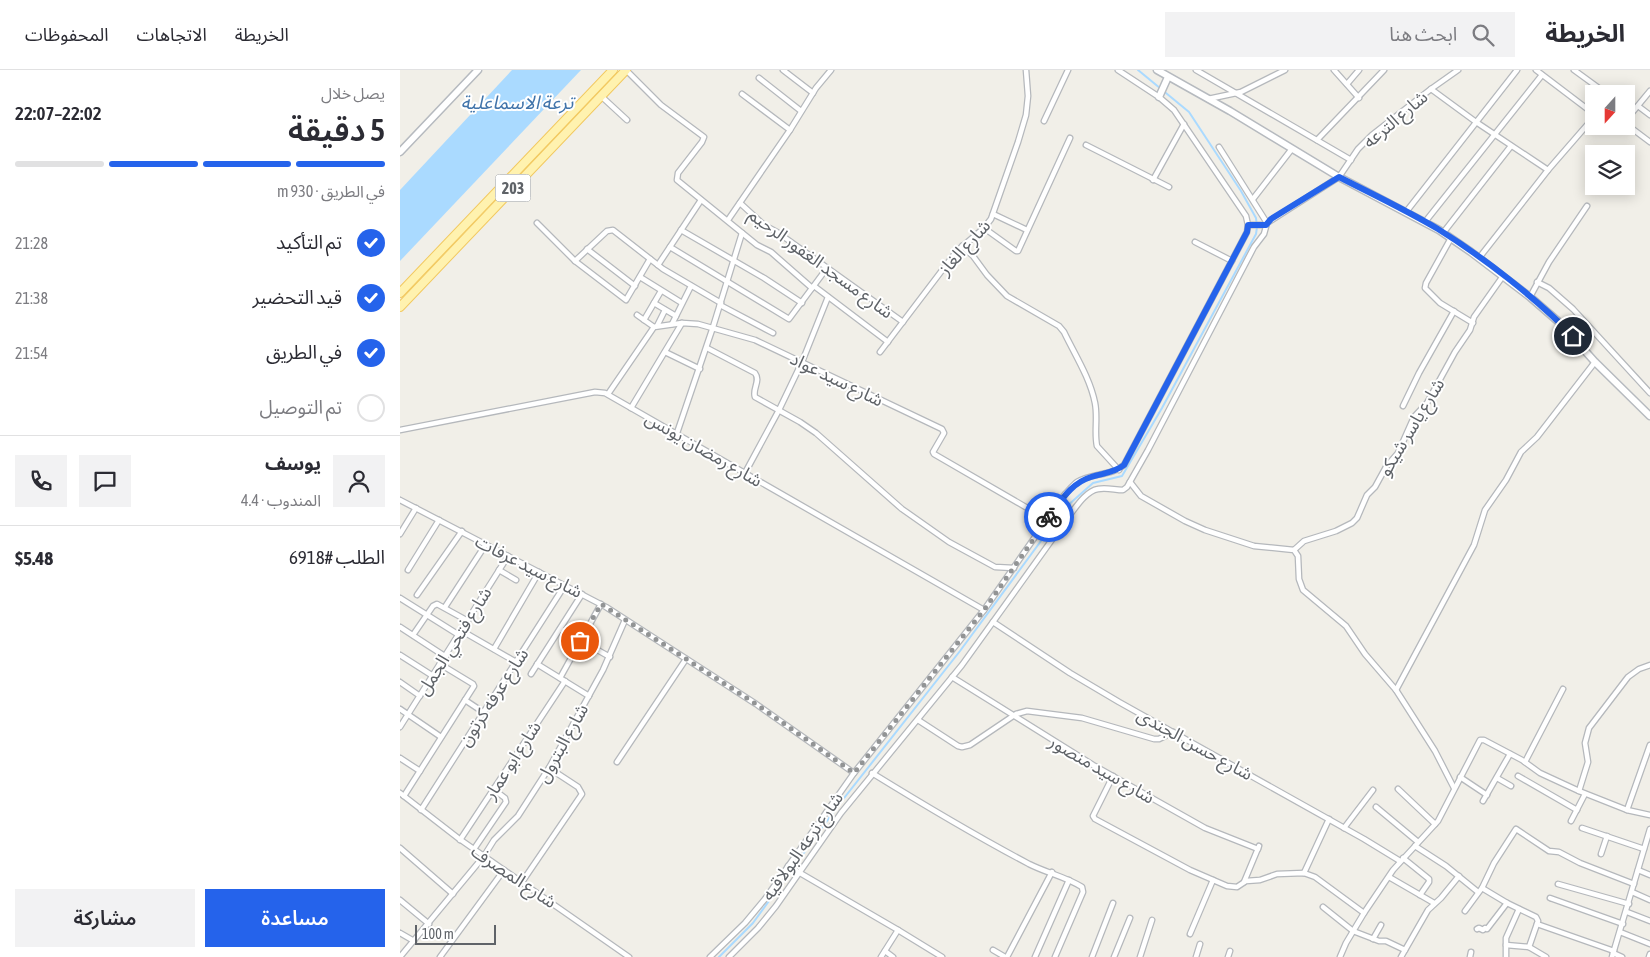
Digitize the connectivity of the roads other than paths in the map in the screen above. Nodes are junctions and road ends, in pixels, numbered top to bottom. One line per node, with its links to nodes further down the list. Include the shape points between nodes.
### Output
1 (478, 70): 53 (main road)
2 (613, 70): 95 (main road, 203)
3 (626, 70): 29 (main road, 203); 60 (street, via 662,105 702,134 702,142 676,178)
4 (783, 70): 26 (street)
5 (830, 70): 26 (street)
6 (1026, 70): 64 (street, شارع الغاز, via 1026,115)
7 (1068, 70): 39 (street)
8 (1118, 70): 30 (street)
9 (1157, 70): 20 (main road)
10 (1196, 70): 27 (street)
11 (1285, 70): 27 (street)
12 (1334, 70): 22 (street)
13 (1359, 70): 22 (street)
14 (1384, 70): 31 (street)
15 (1458, 70): 24 (street, شارع الترعه)
16 (1517, 70): 40 (street)
17 (1536, 70): 19 (street)
18 (1574, 70): 23 (street)
19 (1542, 75): 34 (street); 45 (street)
20 (1168, 77): 30 (main road); 32 (main road)
21 (759, 78): 36 (street)
22 (1347, 84): 31 (street)
23 (1595, 85)
24 (1431, 89): 40 (street); 54 (street, شارع الترعه, via 1372,135)
25 (1650, 91): 33 (street)
26 (813, 93): 36 (street)
27 (1236, 93): 32 (street); 47 (street)
28 (742, 94): 43 (street)
29 (601, 96): 38 (street); 102 (main road, 203)
30 (1159, 96): 41 (street)
31 (1359, 98): 47 (street)
32 (1208, 99): 52 (main road)
33 (1638, 106): 35 (street); 37 (street)
34 (1585, 108)
35 (1635, 109)
36 (801, 112): 43 (street)
37 (1650, 115)
38 (627, 120)
39 (1044, 121)
40 (1476, 122): 45 (street); 63 (street)
41 (1184, 124): 57 (street); 69 (street)
42 (1585, 126): 55 (street)
43 (790, 130): 61 (street)
44 (1635, 131): 48 (street)
45 (1494, 134): 50 (street); 66 (street)
46 (1070, 138): 72 (street)
47 (1317, 140): 54 (street)
48 (1650, 142)
49 (1086, 146): 57 (street)
50 (1511, 146): 55 (street); 74 (street)
51 (1219, 147): 59 (street)
52 (1292, 150): 56 (main road); 59 (street)
53 (400, 152)
54 (1350, 162): 56 (street, شارع الترعه)
55 (1548, 170): 80 (street)
56 (1341, 175): 63 (main road); 68 (street)
57 (1153, 180): 58 (street)
58 (1168, 187)
59 (1253, 199): 68 (street)
60 (701, 200): 65 (street); 71 (street)
61 (740, 203): 65 (street); 86 (street, شارع مسجد الغفور الرحيم, via 764,226)
62 (1586, 206): 90 (street)
63 (1406, 212): 66 (main road)
64 (993, 214): 70 (street, شارع الغاز); 72 (street)
65 (728, 220): 73 (street)
66 (1425, 222): 74 (main road)
67 (537, 223): 83 (street)
68 (1265, 224): 69 (street); 132 (street, via 1264,234 1254,247)
69 (1250, 225): 84 (street)
70 (984, 228): 72 (street, via 1016,252); 77 (street, شارع الغاز)
71 (681, 230): 78 (street); 82 (street)
72 (1028, 230)
73 (742, 232): 82 (street); 93 (street)
74 (1443, 233): 75 (main road)
75 (1451, 238): 80 (main road); 104 (street, via 1425,285 1428,292)
76 (1195, 242): 84 (street)
77 (962, 246): 108 (street, شارع الغاز); 130 (street, via 1007,296 1064,332 1088,381 1094,402 1097,446)
78 (670, 247): 85 (street); 89 (street)
79 (587, 249): 81 (street, via 611,230); 83 (street); 91 (street)
80 (1479, 258): 87 (main road)
81 (650, 259): 85 (street); 88 (street)
82 (734, 260): 89 (street); 100 (street)
83 (575, 261): 91 (street, via 626,300)
84 (1232, 261): 130 (street, via 1130,456)
85 (658, 265): 92 (street)
86 (827, 268): 93 (street); 108 (street, شارع مسجد الغفور الرحيم)
87 (1503, 276): 96 (main road); 109 (street, شارع ياسر شيكو)
88 (640, 277): 91 (street); 94 (street)
89 (727, 282): 100 (street, via 787,319); 101 (street)
90 (1536, 284): 96 (street); 122 (street, via 1553,291 1573,309)
91 (635, 286)
92 (690, 286): 99 (street); 101 (street)
93 (813, 287): 97 (street); 100 (street)
94 (661, 290): 98 (street); 99 (street)
95 (400, 293)
96 (1530, 295): 120 (main road)
97 (828, 297): 115 (street); 119 (street)
98 (654, 303): 103 (street); 107 (street)
99 (682, 303): 106 (street)
100 (802, 303)
101 (721, 304): 113 (street); 114 (street)
102 (400, 307)
103 (665, 310): 106 (street); 112 (street)
104 (1454, 311): 109 (street); 124 (street)
105 (637, 315): 107 (street)
106 (676, 316): 110 (street)
107 (644, 320): 112 (street)
108 (903, 322): 115 (street, شارع الغاز)
109 (1472, 323): 140 (street, شارع ياسر شيكو, via 1427,403 1414,417 1398,453 1366,497 1357,518 1336,531 1307,540)
110 (672, 324): 111 (street, شارع سيد عواد); 112 (street, شارع سيد عواد)
111 (682, 324): 113 (street, شارع سيد عواد); 117 (street)
112 (655, 326): 123 (street)
113 (713, 327): 116 (street); 119 (street, شارع سيد عواد, via 759,341)
114 (773, 333)
115 (888, 342): 118 (street, شارع الغاز)
116 (706, 348): 121 (street); 126 (street, via 755,373 758,379 754,396)
117 (665, 352): 121 (street); 125 (street)
118 (880, 352)
119 (802, 362): 126 (street); 136 (street, شارع سيد عواد, via 942,429 944,434 934,454)
120 (1595, 362): 127 (main road); 178 (street, via 1537,438 1521,452 1485,510 1474,546)
121 (700, 369): 129 (street)
122 (1650, 393)
123 (608, 394): 125 (street, شارع رمضان يونس); 128 (street, via 595,392)
124 (1403, 406)
125 (632, 408): 129 (street, شارع رمضان يونس)
126 (779, 410): 131 (street); 142 (street, via 816,433 902,509 949,542 994,567)
127 (1650, 416)
128 (400, 430)
129 (677, 433): 131 (street, شارع رمضان يونس)
130 (1119, 470): 136 (street, شارع ترعه البولاقيه, via 1078,482 1065,494)
131 (745, 472): 153 (street, شارع رمضان يونس)
132 (1130, 482): 140 (street, via 1141,496 1205,530 1249,545); 157 (street, شارع ترعه البولاقيه, via 1123,490 1098,488 1085,497)
133 (400, 500): 134 (street, شارع سيد عرفات)
134 (416, 508): 135 (street, شارع سيد عرفات); 138 (street)
135 (439, 520): 137 (street, شارع سيد عرفات); 143 (street)
136 (1048, 520): 142 (street, شارع ترعه البولاقيه)
137 (462, 532): 139 (street, شارع سيد عرفات); 149 (street)
138 (400, 534)
139 (486, 544): 141 (street, شارع سيد عرفات); 152 (street)
140 (1294, 550): 178 (street, via 1298,556 1303,590 1346,626)
141 (508, 556): 144 (street, شارع فتحي الجمل); 145 (street, شارع سيد عرفات)
142 (1014, 568): 153 (street, شارع ترعه البولاقيه)
143 (408, 570)
144 (499, 570): 146 (street); 156 (street, شارع فتحي الجمل)
145 (539, 572): 147 (street, شارع سيد عرفات); 163 (street)
146 (516, 580)
147 (565, 585): 148 (street, شارع سيد عرفات); 168 (street, شارع عرفه كرتون)
148 (582, 594): 151 (street, شارع سيد عرفات); 159 (street)
149 (417, 596)
150 (400, 598): 154 (street)
151 (601, 604): 155 (street, شارع سيد عرفات); 162 (street)
152 (444, 607): 154 (street, via 434,604); 156 (street)
153 (984, 610): 198 (street, شارع ترعه البولاقيه)
154 (427, 615): 160 (street); 161 (street)
155 (625, 620): 166 (street, شارع البترول); 167 (street, شارع سيد عرفات)
156 (468, 621): 160 (street, شارع فتحي الجمل)
157 (994, 622): 174 (street, شارع ترعه البولاقيه); 189 (street, شارع حسن الجندى, via 1070,672)
158 (400, 627): 161 (street)
159 (560, 629): 162 (street); 170 (street)
160 (460, 633): 163 (street); 165 (street, شارع فتحي الجمل)
161 (413, 635): 165 (street)
162 (580, 641): 166 (street); 175 (street)
163 (494, 649): 168 (street)
164 (400, 655): 173 (street)
165 (446, 657): 169 (street, شارع فتحي الجمل)
166 (610, 657): 181 (street, شارع البترول)
167 (686, 659): 194 (street); 198 (street, شارع سيد عرفات)
168 (516, 662): 184 (street, شارع عرفه كرتون)
169 (440, 664): 173 (street, شارع فتحي الجمل); 182 (street, via 473,684)
170 (538, 664): 172 (street); 175 (street)
171 (1650, 665): 209 (street, via 1628,676 1589,728 1585,743 1588,762)
172 (532, 674)
173 (433, 676): 180 (street, شارع فتحي الجمل)
174 (952, 677): 186 (street, شارع سيد منصور); 187 (street, شارع ترعه البولاقيه)
175 (560, 678): 176 (street)
176 (565, 681): 181 (street); 207 (street, شارع ابو عمار)
177 (400, 682): 180 (street)
178 (1396, 690): 205 (street)
179 (1563, 690): 195 (street)
180 (420, 696): 185 (street, شارع فتحي الجمل)
181 (589, 696): 196 (street, شارع البترول)
182 (465, 700): 184 (street); 190 (street)
183 (400, 709): 185 (street)
184 (484, 712): 215 (street, شارع عرفه كرتون)
185 (408, 714): 188 (street, شارع فتحي الجمل); 190 (street)
186 (1013, 716): 187 (street, via 962,748); 189 (street, via 1034,711 1072,716 1154,739); 200 (street, شارع سيد منصور)
187 (918, 720): 199 (street, شارع ترعه البولاقيه)
188 (400, 727)
189 (1174, 732): 219 (street, شارع حسن الجندى)
190 (441, 737): 197 (street)
191 (1650, 745): 217 (street)
192 (1510, 754): 195 (street); 202 (street, via 1480,740); 203 (street)
193 (400, 758): 197 (street)
194 (617, 762)
195 (1525, 762): 209 (street)
196 (549, 768): 234 (street, شارع البترول, via 518,816 494,840); 247 (street, via 578,787 582,794)
197 (420, 772): 211 (street)
198 (854, 773): 236 (street, شارع ترعه البولاقيه)
199 (872, 773): 239 (street, via 938,813 1031,864); 240 (street, شارع ترعه البولاقيه)
200 (1113, 776): 246 (street, via 1094,818); 248 (street, شارع سيد منصور, via 1212,831 1259,848)
201 (1518, 776): 216 (street)
202 (1460, 777): 205 (street); 212 (street)
203 (1496, 778): 204 (street); 212 (street)
204 (1511, 786)
205 (1454, 788): 221 (street)
206 (1398, 789): 221 (street)
207 (493, 790): 226 (street, شارع ابو عمار); 230 (street, via 506,802)
208 (1373, 790): 222 (street)
209 (1579, 792): 210 (street)
210 (1585, 794): 216 (street); 217 (street)
211 (402, 795): 215 (street, شارع المصرف)
212 (1487, 795): 213 (street)
213 (1483, 801)
214 (1376, 807): 228 (street)
215 (420, 810): 226 (street, شارع المصرف)
216 (1577, 810): 220 (street)
217 (1627, 810): 218 (street)
218 (1649, 813)
219 (1329, 819): 222 (street, شارع حسن الجندى); 241 (street)
220 (1571, 821)
221 (1435, 824): 228 (street)
222 (1344, 828): 235 (street, شارع حسن الجندى)
223 (1582, 828): 225 (street)
224 (1650, 829): 227 (street)
225 (1607, 836): 231 (street); 232 (street)
226 (460, 840): 230 (street, شارع المصرف)
227 (1648, 841): 231 (street)
228 (1416, 844): 235 (street); 243 (street)
229 (400, 848): 253 (street)
230 (474, 849): 234 (street, شارع المصرف)
231 (1644, 850): 233 (street); 238 (street)
232 (1601, 854)
233 (1650, 854)
234 (484, 856): 237 (street, شارع المصرف); 253 (street, شارع البترول)
235 (1401, 860): 244 (street); 254 (street, شارع حسن الجندى, via 1429,880)
236 (788, 866): 240 (street); 294 (street, شارع ترعه البولاقيه, via 745,923)
237 (504, 870): 247 (street, شارع المصرف); 292 (street)
238 (1638, 870): 242 (street); 250 (street)
239 (1052, 872): 245 (street); 299 (street)
240 (800, 873): 274 (street); 295 (street, شارع ترعه البولاقيه, via 767,918)
241 (1304, 873): 248 (street, via 1277,874); 266 (street, via 1315,877)
242 (1650, 875)
243 (1459, 876): 251 (street); 260 (street)
244 (1389, 877): 254 (street); 266 (street)
245 (1070, 880): 300 (street); 301 (street, via 1082,887 1083,892)
246 (1213, 880): 248 (street, via 1230,887); 279 (street)
247 (522, 882): 293 (street, شارع المصرف)
248 (1244, 882)
249 (1558, 884): 261 (street)
250 (1634, 884): 251 (street, via 1559,852 1549,851 1518,829 1513,830); 252 (street)
251 (1480, 890): 259 (street); 264 (street)
252 (1632, 892): 257 (street); 261 (street)
253 (453, 894): 270 (street, شارع البترول)
254 (1420, 895): 260 (street)
255 (1550, 898): 272 (street)
256 (400, 900): 270 (street)
257 (1650, 900)
258 (1113, 903): 302 (street)
259 (1507, 903): 263 (street); 275 (street, via 1487,929)
260 (1434, 904): 288 (street)
261 (1629, 904): 265 (street)
262 (1323, 907): 276 (street)
263 (1519, 909): 271 (street, via 1536,917); 284 (street, via 1508,932)
264 (1465, 911)
265 (1627, 912): 269 (street); 272 (street)
266 (1364, 913): 276 (street)
267 (1130, 918): 303 (street)
268 (1152, 920): 304 (street)
269 (1650, 921)
270 (429, 924): 281 (street, شارع البترول)
271 (1536, 924): 285 (street); 290 (street)
272 (1623, 924): 277 (street)
273 (1380, 926): 280 (street)
274 (898, 930): 289 (street); 298 (street)
275 (1477, 930)
276 (1353, 931): 280 (street); 307 (street)
277 (1620, 932): 283 (street); 290 (street)
278 (400, 933): 281 (street)
279 (1190, 934)
280 (1373, 939): 288 (street)
281 (414, 941): 291 (street, شارع البترول)
282 (1200, 944): 305 (street)
283 (1650, 944)
284 (1506, 945): 285 (street); 309 (street)
285 (1529, 947): 310 (street)
286 (993, 950): 299 (street)
287 (1230, 950): 306 (street)
288 (1405, 950): 308 (street)
289 (885, 951): 296 (street); 297 (street)
290 (1613, 954): 311 (street)
291 (400, 957)
292 (440, 957)
293 (629, 957)
294 (710, 957)
295 (730, 957)
296 (881, 957)
297 (893, 957)
298 (942, 957)
299 (1006, 957)
300 (1035, 957)
301 (1054, 957)
302 (1092, 957)
303 (1114, 957)
304 (1140, 957)
305 (1196, 957)
306 (1228, 957)
307 (1340, 957)
308 (1401, 957)
309 (1506, 957)
310 (1546, 957)
311 (1622, 957)

